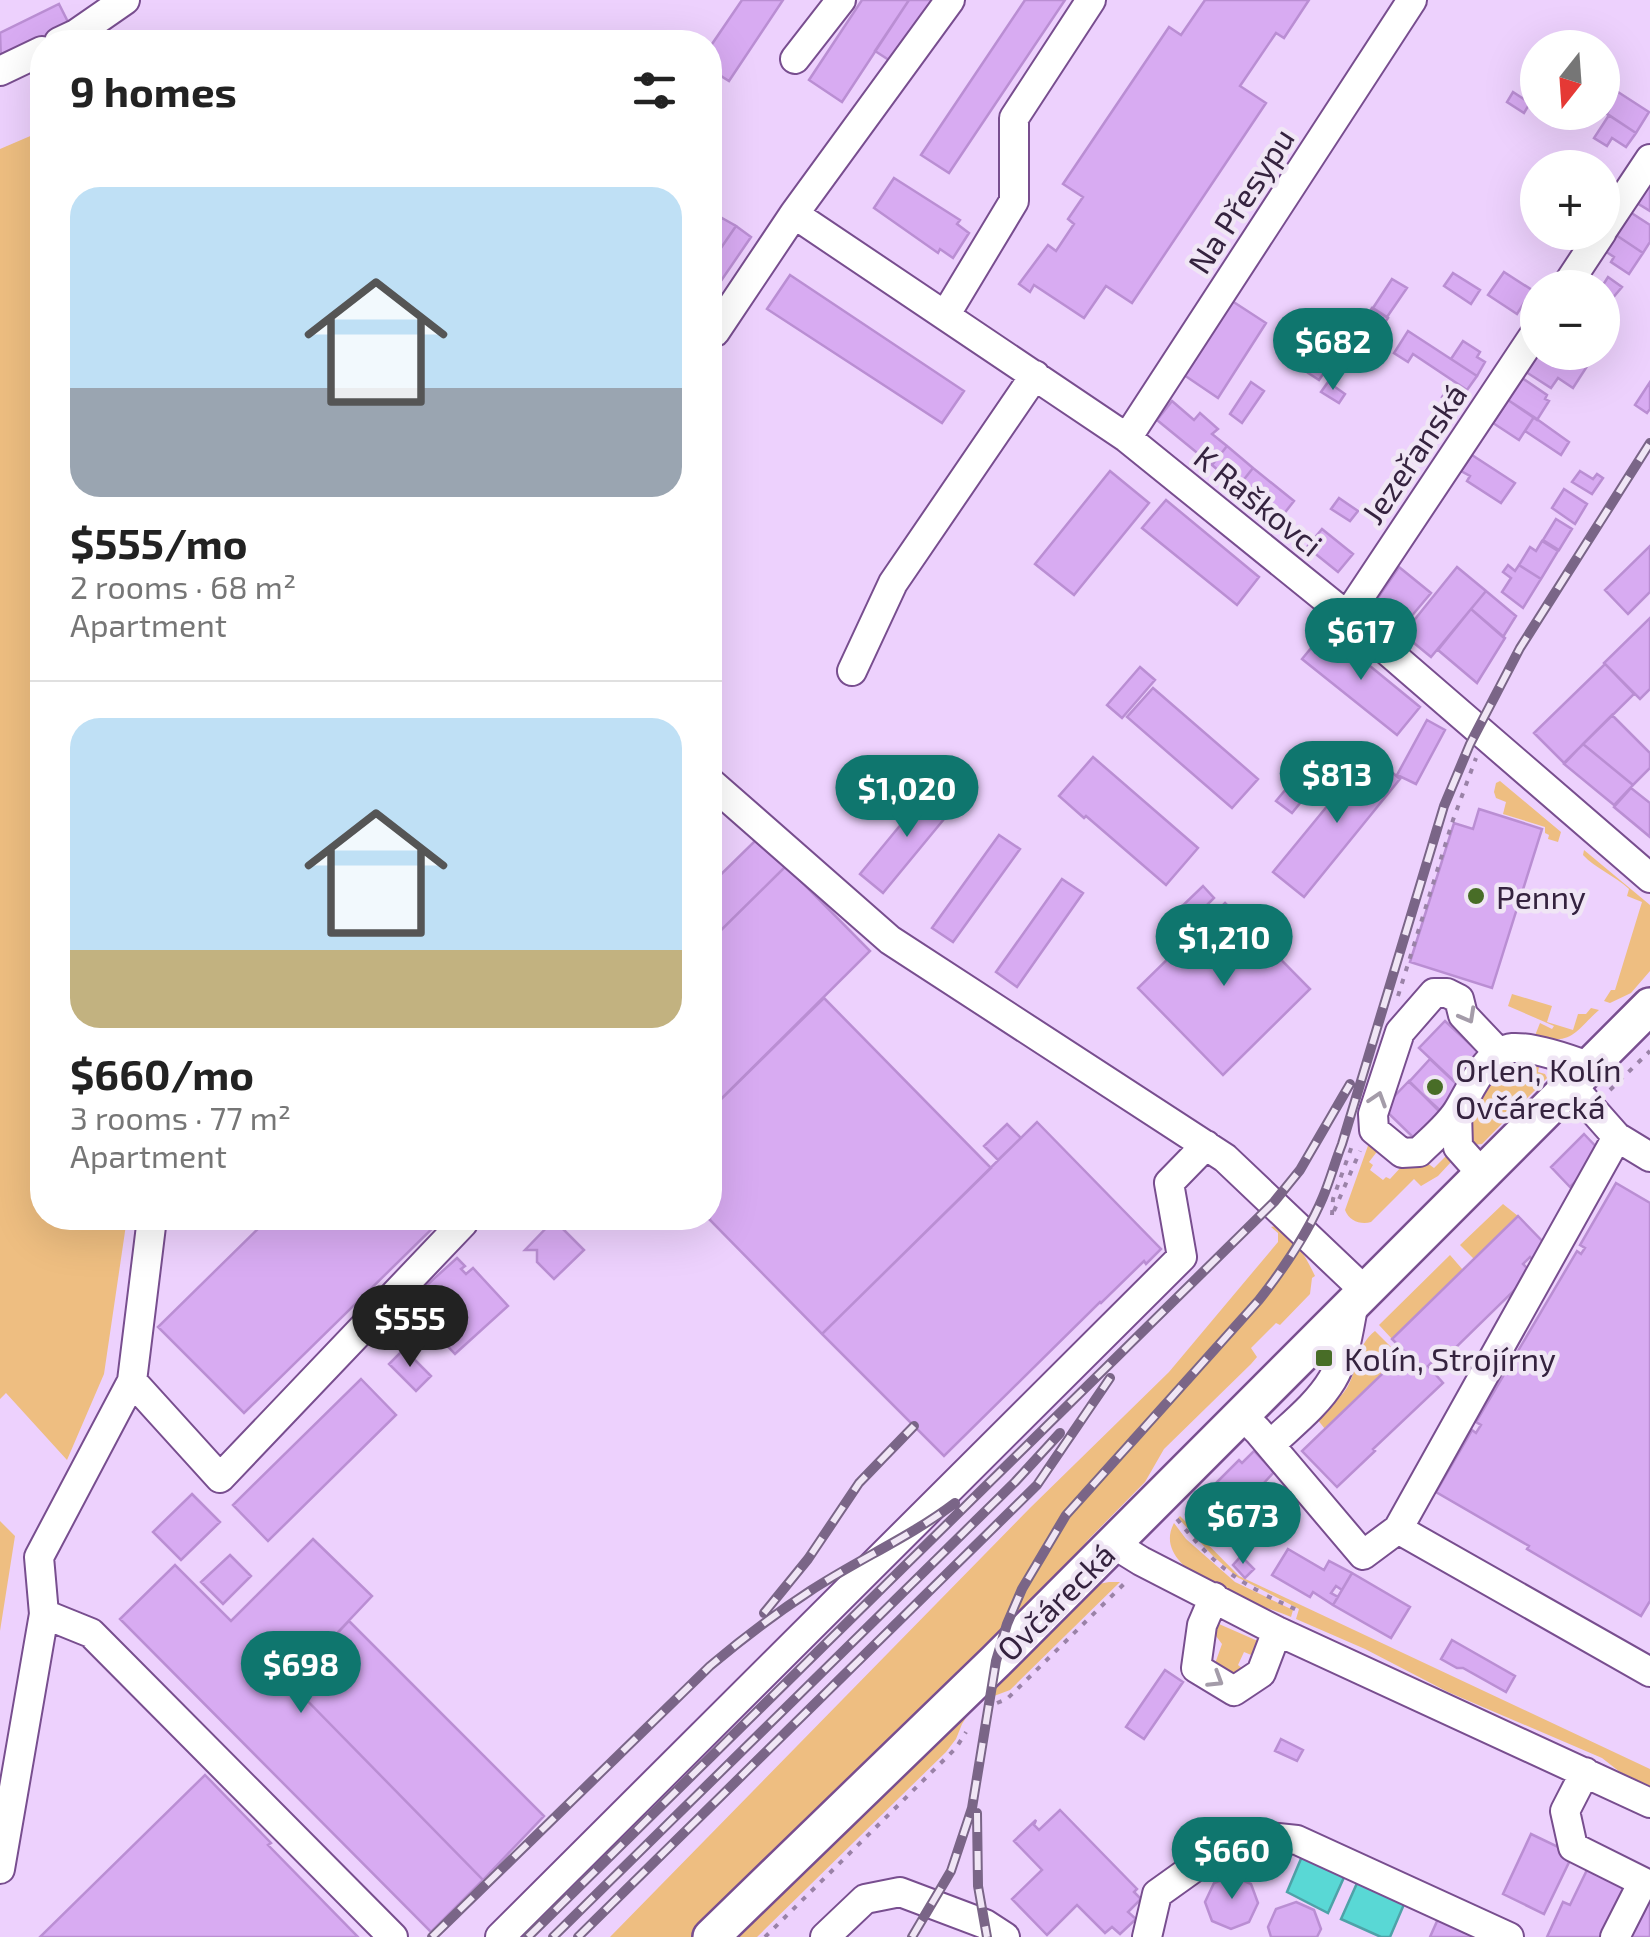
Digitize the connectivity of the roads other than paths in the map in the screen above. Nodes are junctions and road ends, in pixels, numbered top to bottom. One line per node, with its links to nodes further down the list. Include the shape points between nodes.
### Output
1 (125, 0): 6 (street)
2 (841, 0): 8 (street)
3 (950, 0): 12 (street)
4 (1091, 0): 13 (street, via 1014,118 1014,201)
5 (1412, 0): 17 (street, Na Přesypu)
6 (82, 30)
7 (30, 56): 9 (street)
8 (795, 60)
9 (0, 71)
10 (1650, 160): 11 (street)
11 (1620, 205)
12 (794, 214): 13 (street, K Raškovci); 14 (street)
13 (946, 314): 16 (street, K Raškovci)
14 (722, 322)
15 (1520, 356): 18 (street, Jezeřanská)
16 (1035, 375): 17 (street, K Raškovci); 19 (street, via 893,583)
17 (1126, 438): 18 (street, K Raškovci)
18 (1348, 616): 21 (street, K Raškovci)
19 (852, 671)
20 (722, 798): 27 (street, via 890,940)
21 (1650, 878)
22 (1650, 1006): 24 (main road, Ovčárecká)
23 (1499, 1053): 24 (street, via 1513,1048 1558,1055); 25 (street, via 1475,1078); 25 (street, one-way to 23, via 1419,1152 1402,1153 1364,1136 1400,1032 1434,993 1459,999 1463,1015)
24 (1581, 1076): 26 (street); 29 (main road, Ovčárecká)
25 (1457, 1112): 29 (street, via 1458,1147)
26 (1617, 1137): 28 (street); 36 (street)
27 (1206, 1146): 32 (street, via 1262,1191); 46 (street, via 1169,1183 1182,1257)
28 (1650, 1157)
29 (1482, 1174): 32 (main road, Ovčárecká)
30 (151, 1230): 33 (street)
31 (456, 1230): 33 (street, via 220,1478)
32 (1360, 1296): 34 (main road, Ovčárecká); 35 (street, via 1332,1380)
33 (132, 1381): 39 (street, via 39,1556)
34 (1242, 1414): 35 (street); 37 (main road, Ovčárecká)
35 (1270, 1445): 36 (street, via 1363,1555)
36 (1398, 1530): 41 (street)
37 (1112, 1543): 38 (street); 47 (main road, Ovčárecká)
38 (1214, 1597): 40 (street); 40 (street, one-way to 40, via 1196,1668 1234,1691 1261,1673)
39 (44, 1614): 44 (street); 45 (street, via 90,1633)
40 (1282, 1633): 42 (street)
41 (1650, 1672)
42 (1584, 1772): 43 (street); 52 (street, via 1565,1811 1573,1848 1643,1882)
43 (1650, 1802)
44 (0, 1869)
45 (394, 1937)
46 (500, 1937)
47 (711, 1937)
48 (826, 1937): 49 (street, via 864,1899 900,1892)
49 (1005, 1937)
50 (1147, 1937): 51 (street, via 1157,1894 1220,1849 1261,1836 1296,1840)
51 (1509, 1937)
52 (1615, 1937)

